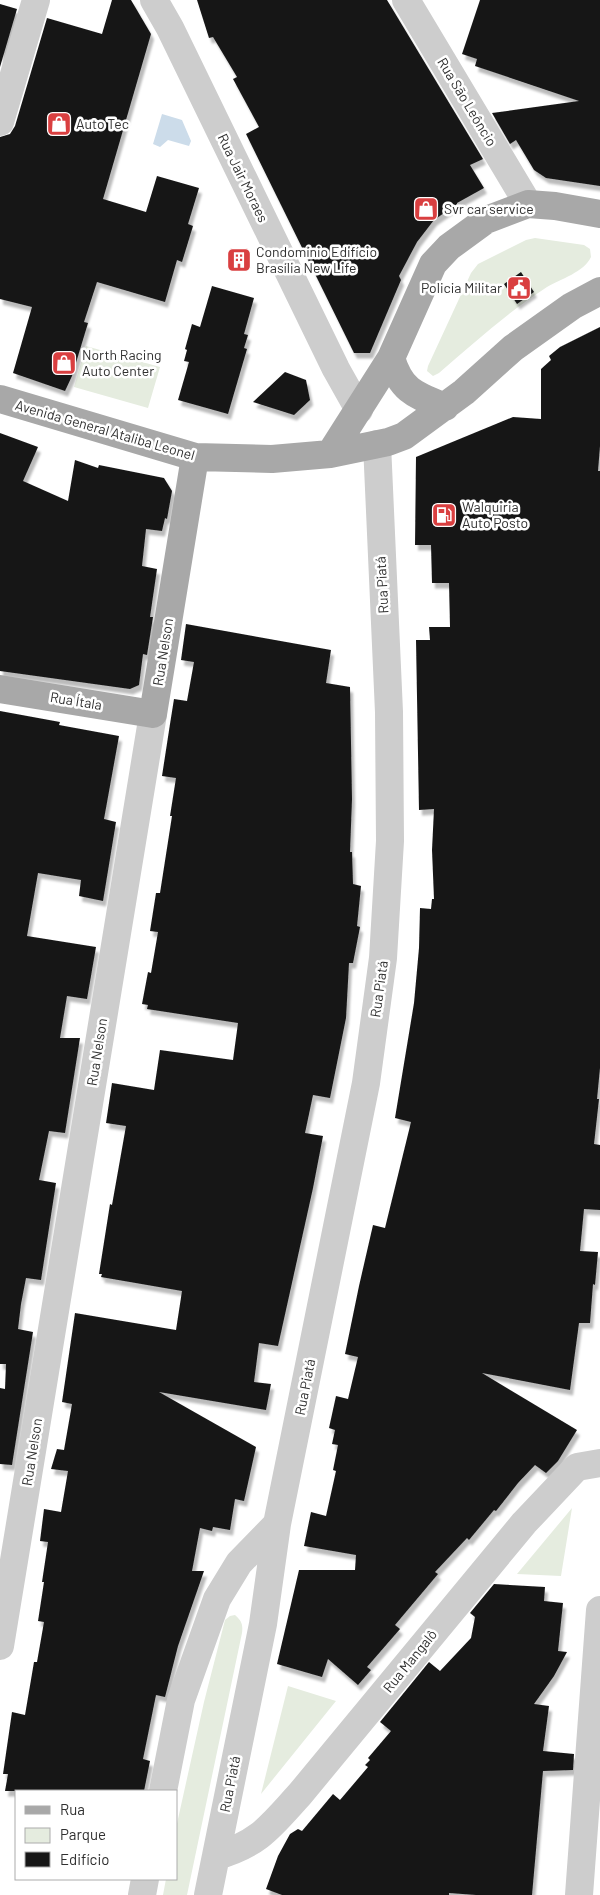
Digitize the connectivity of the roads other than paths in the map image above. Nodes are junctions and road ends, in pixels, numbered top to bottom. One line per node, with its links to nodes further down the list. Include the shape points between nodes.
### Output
1 (36, 0): 4 (street)
2 (154, 0): 11 (street, Rua Jair Moraes)
3 (406, 0): 5 (street, Rua São Leôncio)
4 (0, 122)
5 (528, 204): 6 (main road); 8 (main road, via 486,220 438,258)
6 (600, 214)
7 (600, 290): 10 (main road, Avenida General Ataliba Leonel, via 513,348)
8 (390, 358): 10 (main road, via 404,386 422,398); 11 (main road)
9 (0, 399): 14 (main road, Avenida General Ataliba Leonel)
10 (446, 407): 12 (main road, Avenida General Ataliba Leonel, via 404,436)
11 (359, 410): 13 (main road)
12 (376, 444): 13 (main road, Avenida General Ataliba Leonel); 18 (street, Rua Piatá, via 389,712 390,841 384,958 366,1083)
13 (330, 454): 14 (main road, Avenida General Ataliba Leonel, via 272,459)
14 (195, 457): 16 (main road, Rua Nelson)
15 (0, 689): 16 (main road, Rua Ítala)
16 (153, 714): 22 (street, Rua Nelson)
17 (600, 1463): 25 (street, Rua Mangalô, via 577,1467 524,1523 300,1794 261,1836)
18 (277, 1524): 19 (street, via 239,1564); 21 (street, Rua Piatá)
19 (227, 1583): 21 (street, via 247,1582 257,1594); 24 (street, via 217,1599 181,1700)
20 (600, 1610): 23 (street)
21 (265, 1613): 25 (street, Rua Piatá)
22 (0, 1646)
23 (594, 1780): 29 (street)
24 (163, 1790)
25 (216, 1856): 28 (street, Rua Piatá)
26 (145, 1880): 27 (street)
27 (142, 1895)
28 (208, 1895)
29 (579, 1895)

